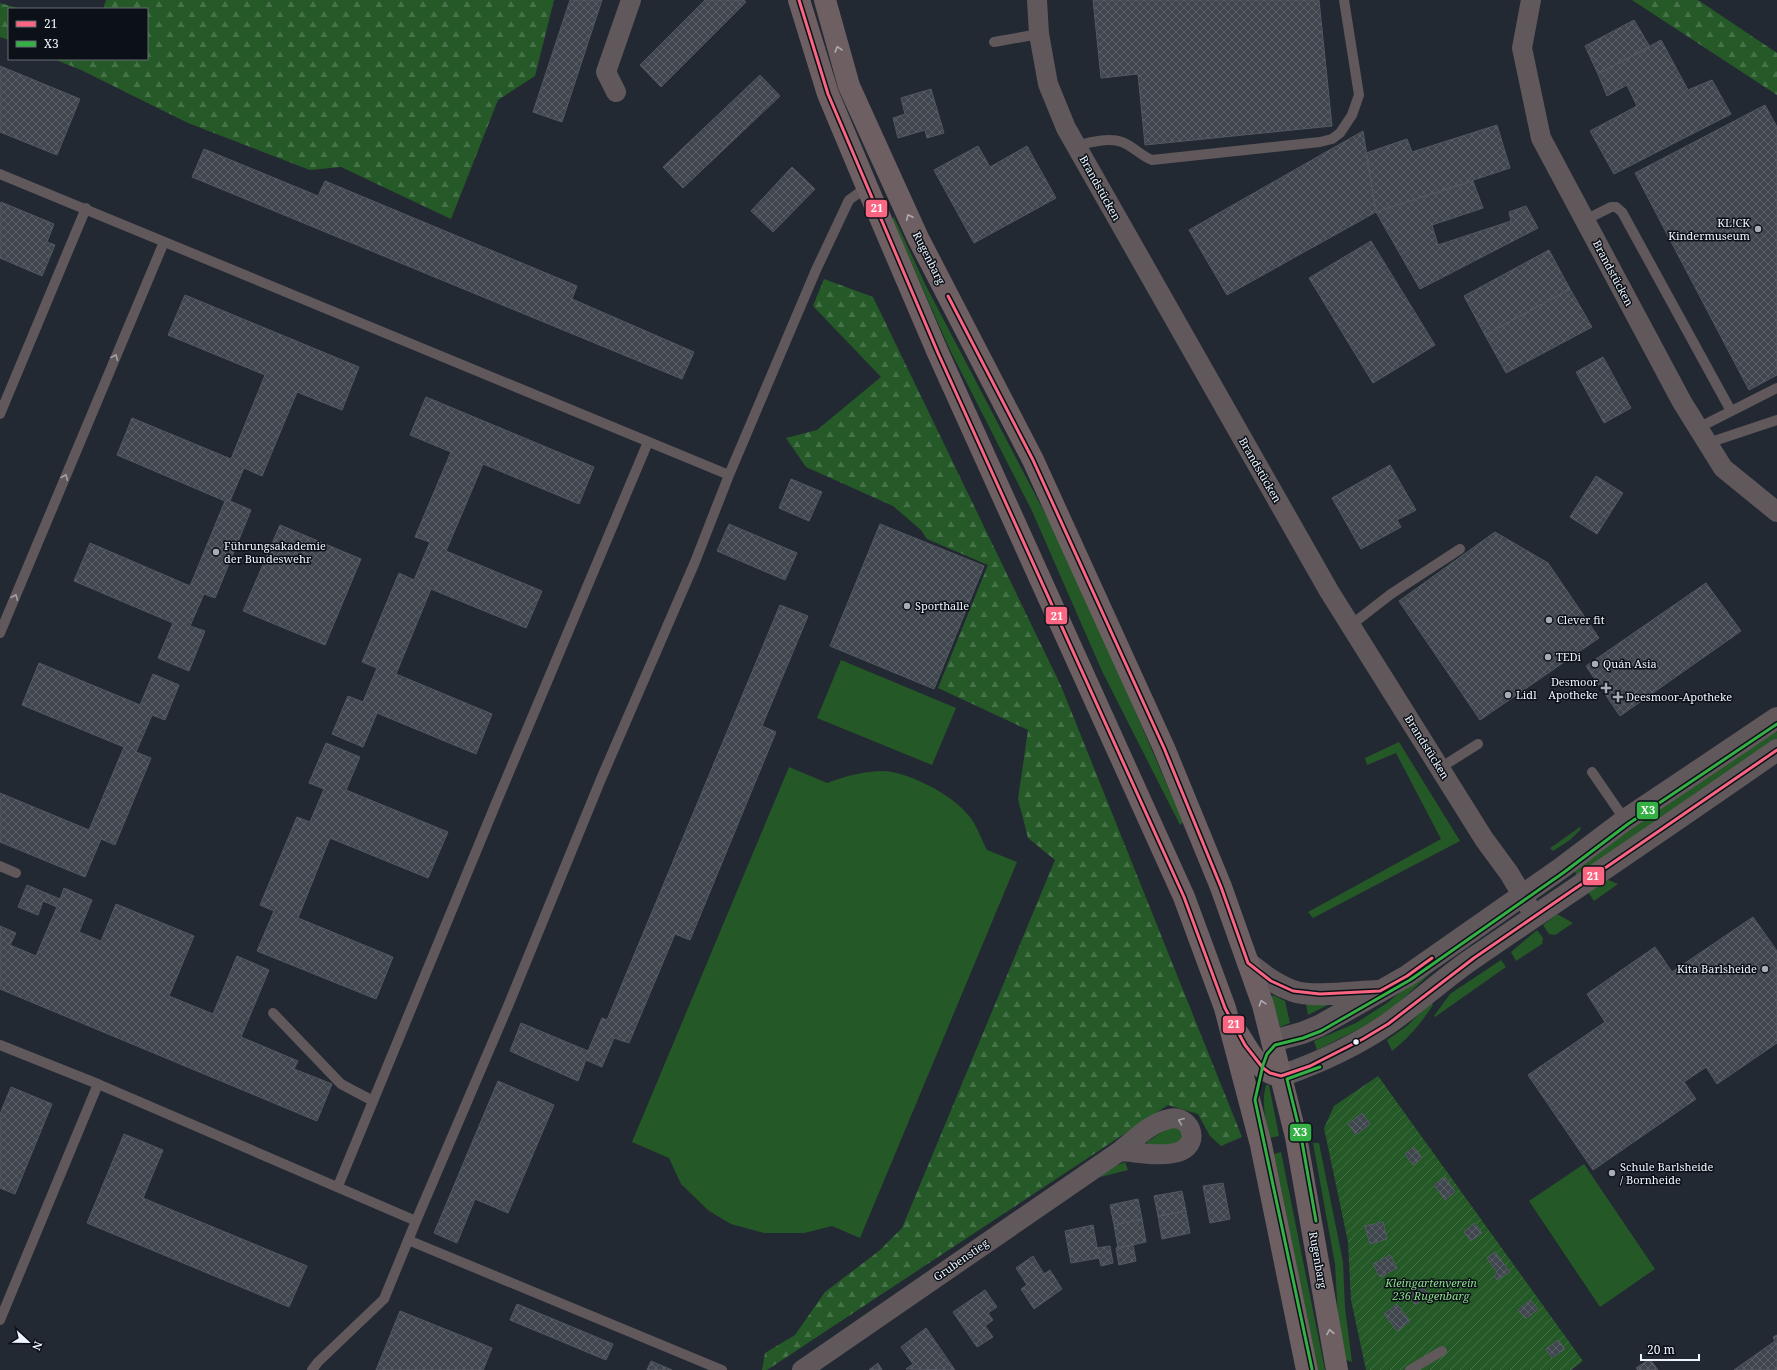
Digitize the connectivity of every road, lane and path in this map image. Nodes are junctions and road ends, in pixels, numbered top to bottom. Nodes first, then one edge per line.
1 (631, 0) edge
2 (799, 0) edge
3 (825, 0) edge
4 (1037, 0) edge
5 (1344, 0) edge
6 (1530, 0) edge
7 (1040, 34) junction
8 (994, 42) dead end
9 (616, 92) dead end
10 (1076, 145) junction
11 (0, 174) edge
12 (867, 187) junction
13 (86, 208) junction
14 (1585, 220) junction
15 (164, 242) junction
16 (1777, 388) edge
17 (1731, 411) junction
18 (0, 414) edge
19 (1777, 420) edge
20 (1703, 435) junction
21 (648, 442) junction
22 (729, 475) junction
23 (1777, 512) edge
24 (1460, 549) dead end
25 (1351, 625) junction
26 (0, 633) edge
27 (1777, 718) edge
28 (1478, 744) dead end
29 (1777, 750) edge
30 (1440, 768) junction
31 (1592, 772) dead end
32 (1625, 820) junction
33 (0, 866) edge
34 (16, 873) dead end
35 (1522, 895) junction
36 (1535, 917) junction
37 (1248, 963) junction
38 (1380, 991) junction
39 (1225, 1008) junction
40 (274, 1013) dead end
41 (1272, 1041) junction
42 (0, 1045) edge
43 (1258, 1063) junction
44 (1281, 1076) junction
45 (98, 1084) junction
46 (1250, 1100) junction
47 (373, 1101) junction
48 (1120, 1151) dead end
49 (338, 1186) junction
50 (416, 1221) junction
51 (408, 1240) junction
52 (0, 1320) edge
53 (1442, 1351) dead end
54 (312, 1370) edge
55 (722, 1370) edge
56 (802, 1370) edge
57 (1307, 1370) edge
58 (1337, 1370) edge
59 (1410, 1370) edge

1 - 9 street
2 - 12 main road
37 -> 3 main road, Rugenbarg
4 - 7 street, Brandstücken
5 - 10 lane
6 - 14 street, Brandstücken
7 - 8 lane
7 - 10 street, Brandstücken
10 - 25 street, Brandstücken
11 - 13 lane
12 - 22 lane
12 - 39 main road
13 - 15 lane
13 - 18 lane
14 - 17 lane
14 - 20 street, Brandstücken
15 - 21 lane
26 -> 15 lane
16 - 17 lane
17 - 20 lane
19 - 20 lane
20 - 23 street, Brandstücken
21 - 22 lane
21 - 47 lane
22 - 50 lane
24 - 25 lane
25 - 30 street, Brandstücken
27 - 32 street
28 - 30 lane
29 - 36 street
30 - 35 street, Brandstücken
31 - 32 lane
32 - 35 street
33 - 34 lane
35 - 36 street, Brandstücken
35 - 38 street
36 - 44 street
37 - 38 street
41 -> 37 main road, Rugenbarg
38 - 41 street
39 - 43 main road
39 - 46 main road
40 - 47 lane
41 - 43 main road
41 - 44 main road, Rugenbarg
42 - 45 lane
43 - 44 main road
43 - 46 main road
58 -> 44 main road, Rugenbarg
45 - 49 lane
45 - 52 lane
46 - 57 main road
47 - 49 lane
48 - 56 street, Grubenstieg
49 - 50 lane
50 - 51 lane
51 - 54 lane
51 - 55 lane
53 - 59 lane

